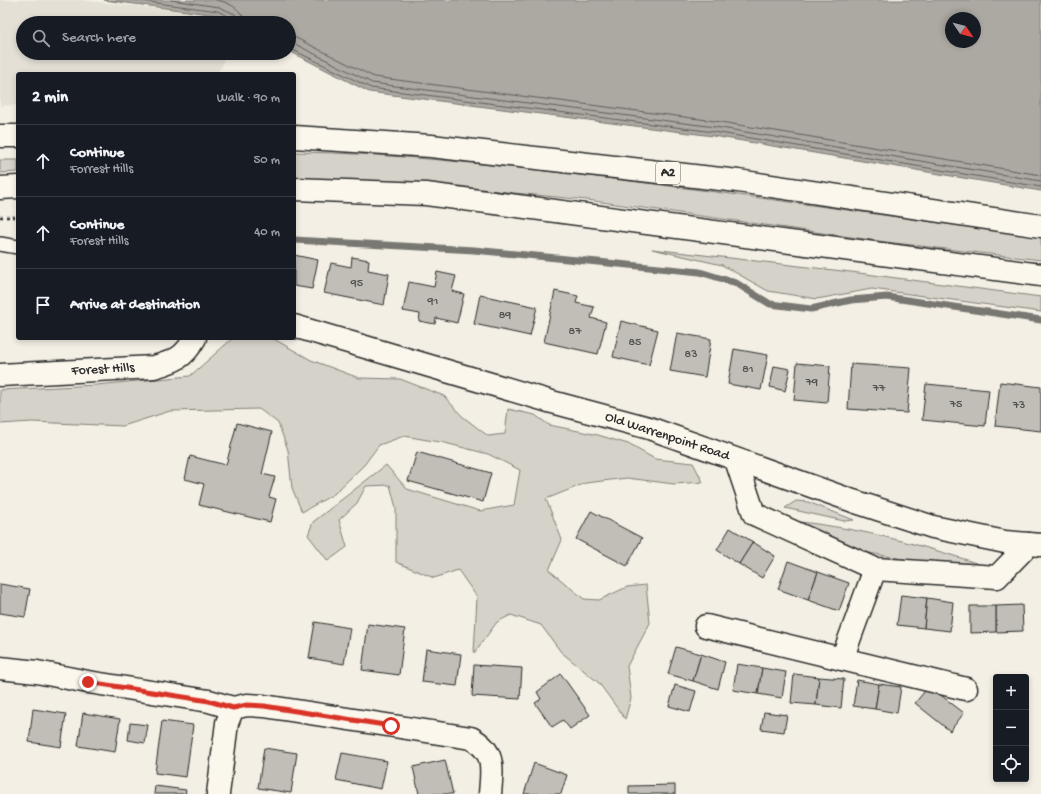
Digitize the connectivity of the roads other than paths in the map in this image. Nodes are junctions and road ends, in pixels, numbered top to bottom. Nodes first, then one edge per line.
1 (0, 136) edge
2 (16, 136) edge
3 (296, 137) edge
4 (16, 187) edge
5 (0, 188) edge
6 (296, 189) edge
7 (1041, 226) edge
8 (0, 244) edge
9 (16, 247) edge
10 (1041, 275) edge
11 (296, 327) edge
12 (194, 340) edge
13 (0, 375) edge
14 (736, 460) junction
15 (1035, 544) edge
16 (875, 569) junction
17 (706, 626) dead end
18 (842, 659) junction
19 (0, 668) edge
20 (966, 689) dead end
21 (233, 708) junction
22 (218, 794) edge
23 (490, 794) edge

1 - 2 main road
3 - 7 main road, A2
4 - 5 main road
6 - 10 main road
8 - 9 lane
11 - 14 main road, Old Warrenpoint Road
12 - 13 main road, Forest Hills
14 - 15 main road, Old Warrenpoint Road
14 - 16 main road
15 - 16 main road
16 - 18 main road
17 - 18 main road
18 - 20 main road
19 - 21 main road
21 - 22 main road
21 - 23 main road

